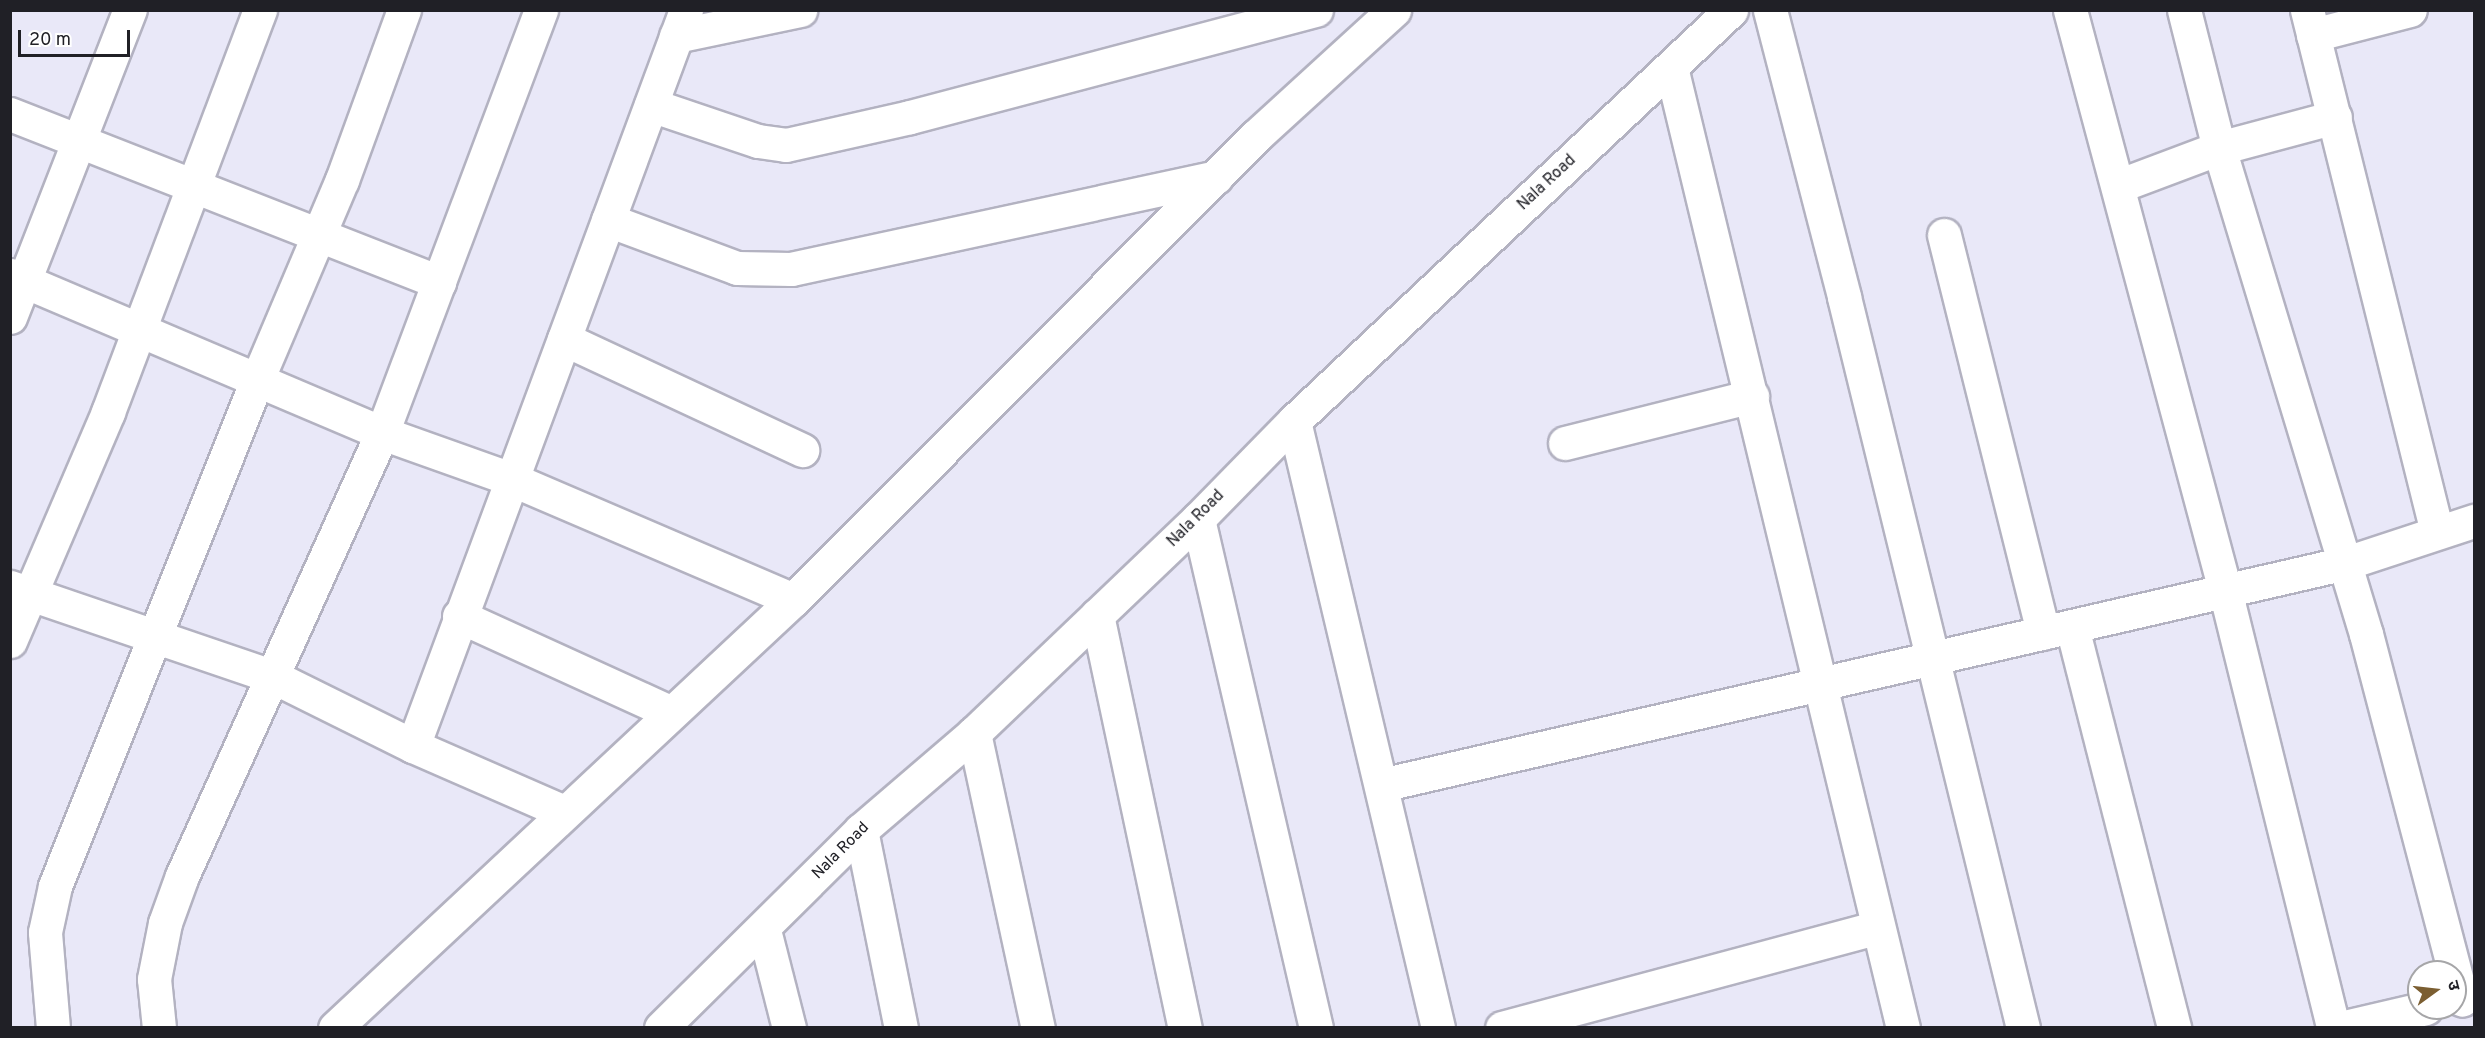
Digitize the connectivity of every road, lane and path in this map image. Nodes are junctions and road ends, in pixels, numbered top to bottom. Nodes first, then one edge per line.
1 (130, 10) edge
2 (260, 10) edge
3 (404, 10) edge
4 (541, 10) edge
5 (800, 10) edge
6 (1316, 10) edge
7 (1394, 10) edge
8 (1731, 10) edge
9 (1770, 10) edge
10 (2070, 10) edge
11 (2184, 10) edge
12 (2410, 10) edge
13 (681, 23) edge
14 (2310, 23) edge
15 (1671, 67) junction
16 (651, 105) junction
17 (10, 114) edge
18 (2335, 117) junction
19 (80, 142) junction
20 (2219, 148) junction
21 (1216, 177) junction
22 (195, 184) junction
23 (2118, 186) junction
24 (608, 220) junction
25 (318, 235) junction
26 (1944, 235) dead end
27 (18, 278) edge
28 (439, 282) junction
29 (10, 317) edge
30 (140, 330) junction
31 (564, 339) junction
32 (257, 380) junction
33 (1752, 396) junction
34 (1294, 421) junction
35 (382, 433) junction
36 (1565, 443) dead end
37 (802, 450) dead end
38 (511, 479) junction
39 (1198, 519) junction
40 (2472, 529) edge
41 (2437, 532) junction
42 (2346, 562) junction
43 (2225, 590) junction
44 (20, 591) edge
45 (793, 600) junction
46 (1097, 615) junction
47 (459, 616) junction
48 (2058, 630) junction
49 (155, 635) junction
50 (10, 641) edge
51 (1931, 656) junction
52 (272, 676) junction
53 (1822, 682) junction
54 (670, 712) junction
55 (974, 733) junction
56 (413, 746) junction
57 (1381, 785) junction
58 (564, 812) junction
59 (861, 830) junction
60 (1878, 927) junction
61 (764, 930) junction
62 (2453, 960) edge
63 (2407, 1012) edge
64 (53, 1028) edge
65 (159, 1028) edge
66 (335, 1028) edge
67 (661, 1028) edge
68 (789, 1028) edge
69 (901, 1028) edge
70 (1038, 1028) edge
71 (1185, 1028) edge
72 (1317, 1028) edge
73 (1438, 1028) edge
74 (1502, 1028) edge
75 (1903, 1028) edge
76 (2023, 1028) edge
77 (2174, 1028) edge
78 (2333, 1028) edge
79 (2340, 1028) edge

1 - 19 street
2 - 22 street
3 - 25 street
4 - 28 street
5 - 13 street
6 - 16 street
7 - 21 street
8 - 15 street, Nala Road
9 - 51 street
10 - 23 street
11 - 20 street
12 - 14 street
13 - 16 street
14 - 18 street
15 - 33 street
15 - 34 street, Nala Road
16 - 24 street
17 - 19 street
18 - 20 street
18 - 41 street
19 - 22 street
19 - 27 street
20 - 23 street
20 - 42 street
21 - 24 street
21 - 45 street
22 - 25 street
22 - 30 street
23 - 43 street
24 - 31 street
25 - 28 street
25 - 32 street
26 - 48 street
27 - 29 street
27 - 30 street
28 - 35 street
30 - 32 street
30 - 44 street
31 - 37 street
31 - 38 street
32 - 35 street
32 - 49 street
33 - 36 street
33 - 53 street
34 - 39 street, Nala Road
34 - 57 street
35 - 38 street
35 - 52 street
38 - 45 street
38 - 47 street
39 - 46 street, Nala Road
39 - 72 street
40 - 41 street
41 - 42 street
42 - 43 street
42 - 62 street
43 - 48 street
43 - 78 street
44 - 49 street
44 - 50 street
45 - 54 street
46 - 55 street, Nala Road
46 - 71 street
47 - 54 street
47 - 56 street
48 - 51 street
48 - 77 street
49 - 52 street
49 - 64 street
51 - 53 street
51 - 76 street
52 - 56 street
52 - 65 street
53 - 57 street
53 - 60 street
54 - 58 street
55 - 59 street, Nala Road
55 - 70 street
56 - 58 street
57 - 73 street
58 - 66 street
59 - 61 street, Nala Road
59 - 69 street
60 - 74 street
60 - 75 street
61 - 67 street, Nala Road
61 - 68 street
63 - 79 street

